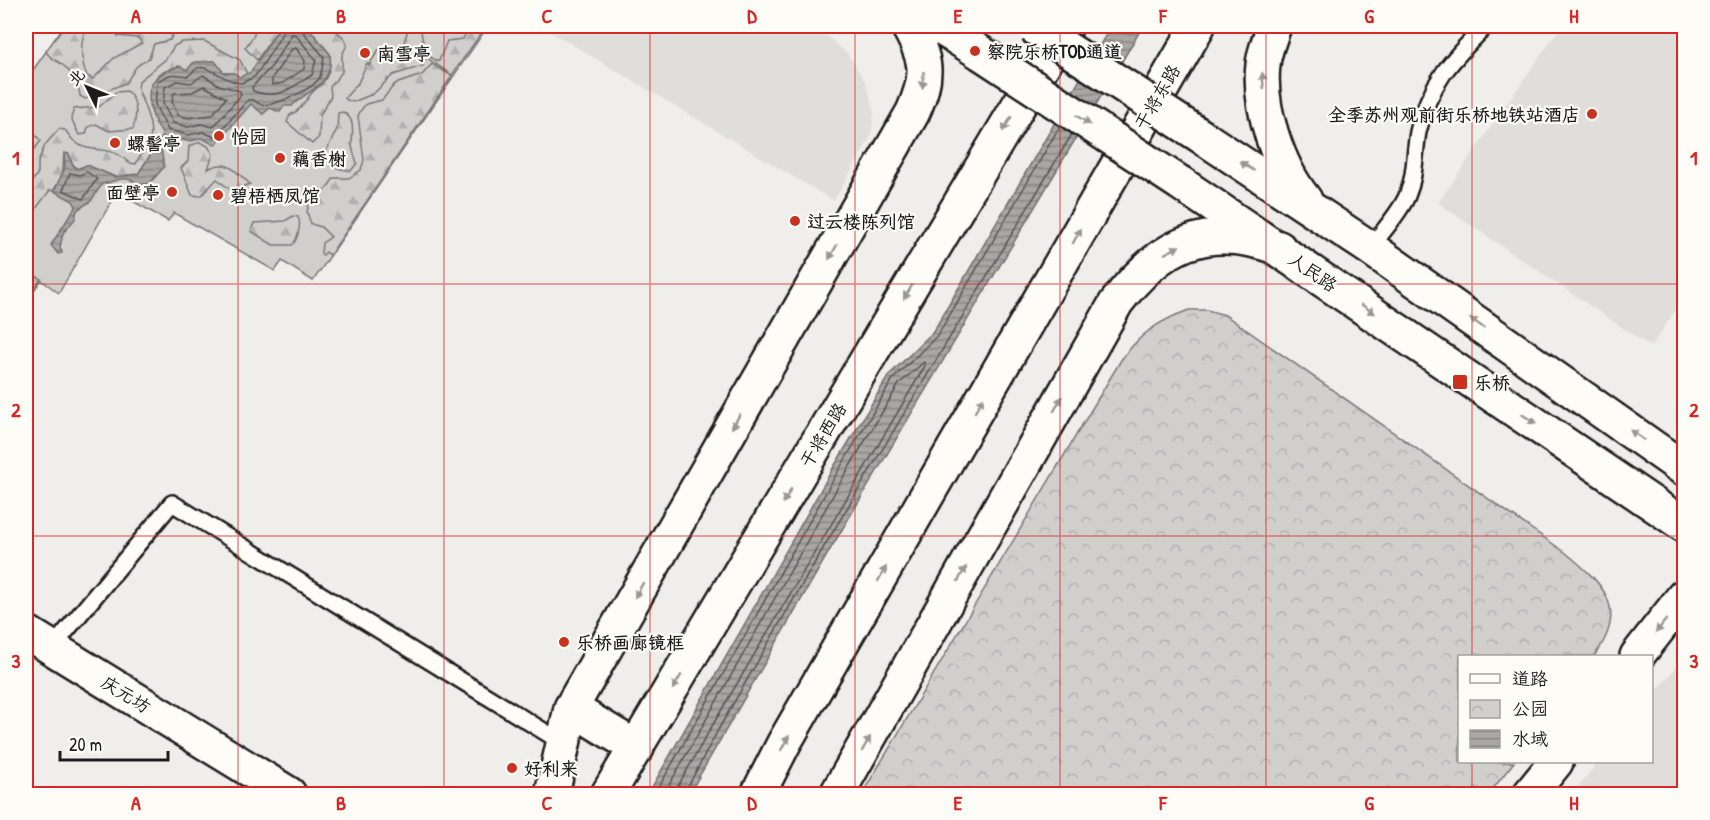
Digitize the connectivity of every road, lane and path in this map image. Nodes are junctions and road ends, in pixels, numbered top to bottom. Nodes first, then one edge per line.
1 (908, 26) edge
2 (938, 26) edge
3 (1032, 26) edge
4 (1066, 26) edge
5 (1198, 26) edge
6 (1275, 26) edge
7 (1486, 26) edge
8 (1314, 211) junction
9 (1279, 248) junction
10 (1370, 248) junction
11 (1684, 469) edge
12 (1684, 525) edge
13 (1684, 596) edge
14 (39, 640) edge
15 (1639, 655) edge
16 (571, 708) junction
17 (563, 743) junction
18 (637, 748) junction
19 (1555, 763) edge
20 (289, 795) edge
21 (552, 795) edge
22 (608, 795) edge
23 (758, 795) edge
24 (837, 795) edge
25 (1530, 795) edge

1 -> 16 main road
2 -> 9 main road, 人民路, bridge
8 -> 3 main road, bridge
4 -> 18 main road, 干将西路
23 -> 5 main road, 干将东路
8 -> 6 main road
7 - 10 lane
8 - 10 main road
9 -> 12 main road, 人民路
24 -> 9 main road
11 -> 10 main road
13 -> 15 main road
14 - 17 lane
14 - 20 main road, 庆元坊
16 - 17 main road
16 - 18 main road
17 - 21 main road
18 - 22 main road, 干将西路
19 - 25 main road

